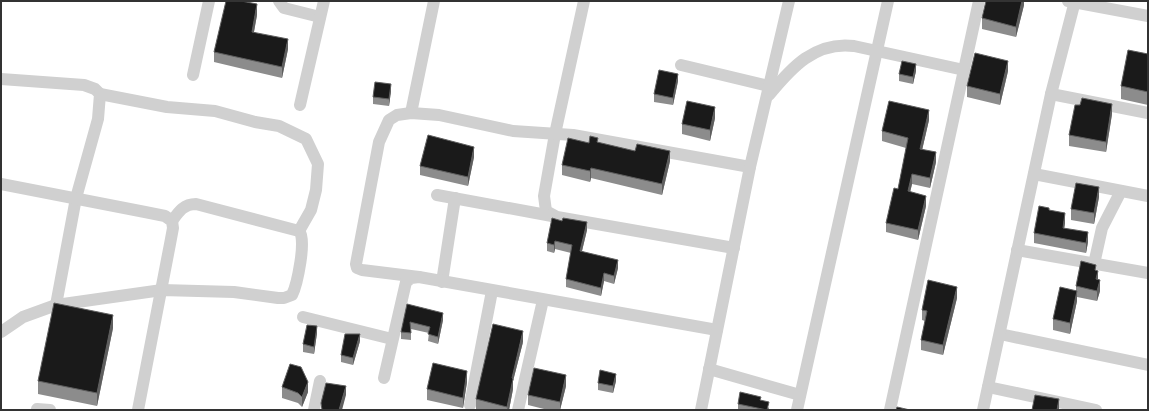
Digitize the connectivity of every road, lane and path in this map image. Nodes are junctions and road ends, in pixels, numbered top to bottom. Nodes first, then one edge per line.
1 (209, 1) edge
2 (279, 1) edge
3 (324, 1) edge
4 (434, 1) edge
5 (584, 1) edge
6 (789, 1) edge
7 (888, 1) edge
8 (979, 1) edge
9 (1072, 2) edge
10 (1148, 16) edge
11 (320, 17) junction
12 (876, 51) junction
13 (681, 65) dead end
14 (964, 70) junction
15 (192, 75) dead end
16 (1, 79) edge
17 (768, 92) junction
18 (100, 94) junction
19 (1051, 94) junction
20 (300, 105) dead end
21 (411, 113) junction
22 (1148, 113) edge
23 (555, 134) junction
24 (750, 168) junction
25 (1034, 174) junction
26 (1, 184) edge
27 (1121, 191) junction
28 (437, 195) dead end
29 (1148, 196) edge
30 (76, 198) junction
31 (456, 198) junction
32 (552, 216) junction
33 (172, 221) junction
34 (300, 231) junction
35 (734, 248) junction
36 (1018, 250) junction
37 (1094, 264) junction
38 (1148, 273) edge
39 (418, 277) junction
40 (442, 282) junction
41 (162, 290) junction
42 (492, 291) junction
43 (543, 300) junction
44 (56, 305) junction
45 (304, 317) dead end
46 (717, 330) junction
47 (1, 332) edge
48 (1000, 334) junction
49 (392, 339) junction
50 (1148, 365) edge
51 (709, 369) junction
52 (384, 378) dead end
53 (320, 381) dead end
54 (988, 387) junction
55 (800, 395) junction
56 (470, 405) dead end
57 (38, 407) edge
58 (50, 410) edge
59 (138, 410) edge
60 (314, 410) edge
61 (518, 410) edge
62 (701, 410) edge
63 (797, 410) edge
64 (890, 410) edge
65 (984, 410) edge
66 (1096, 410) edge

1 - 15 street
2 - 11 street
3 - 11 street
4 - 21 street
5 - 23 street
6 - 17 street
7 - 12 street
8 - 14 street
9 - 10 street
9 - 19 street
11 - 20 street
12 - 14 street
12 - 17 street
12 - 55 street
13 - 17 street
14 - 64 street
16 - 18 street
17 - 24 street
18 - 30 street
18 - 34 street
19 - 22 street
19 - 25 street
21 - 23 street
21 - 39 street
23 - 24 street
23 - 32 street
24 - 35 street
25 - 27 street
25 - 36 street
26 - 30 street
27 - 29 street
27 - 37 street
28 - 31 street
30 - 33 street
30 - 44 street
31 - 32 street
31 - 40 street
32 - 35 street
33 - 34 street
33 - 41 street
34 - 41 street
35 - 46 street
36 - 37 street
36 - 48 street
37 - 38 street
39 - 40 street
39 - 49 street
40 - 42 street
41 - 44 street
41 - 59 street
42 - 43 street
42 - 56 street
43 - 46 street
43 - 61 street
44 - 47 street
45 - 49 street
46 - 51 street
48 - 50 street
48 - 54 street
49 - 52 street
51 - 55 street
51 - 62 street
53 - 60 street
54 - 65 street
54 - 66 street
55 - 63 street
57 - 58 street

